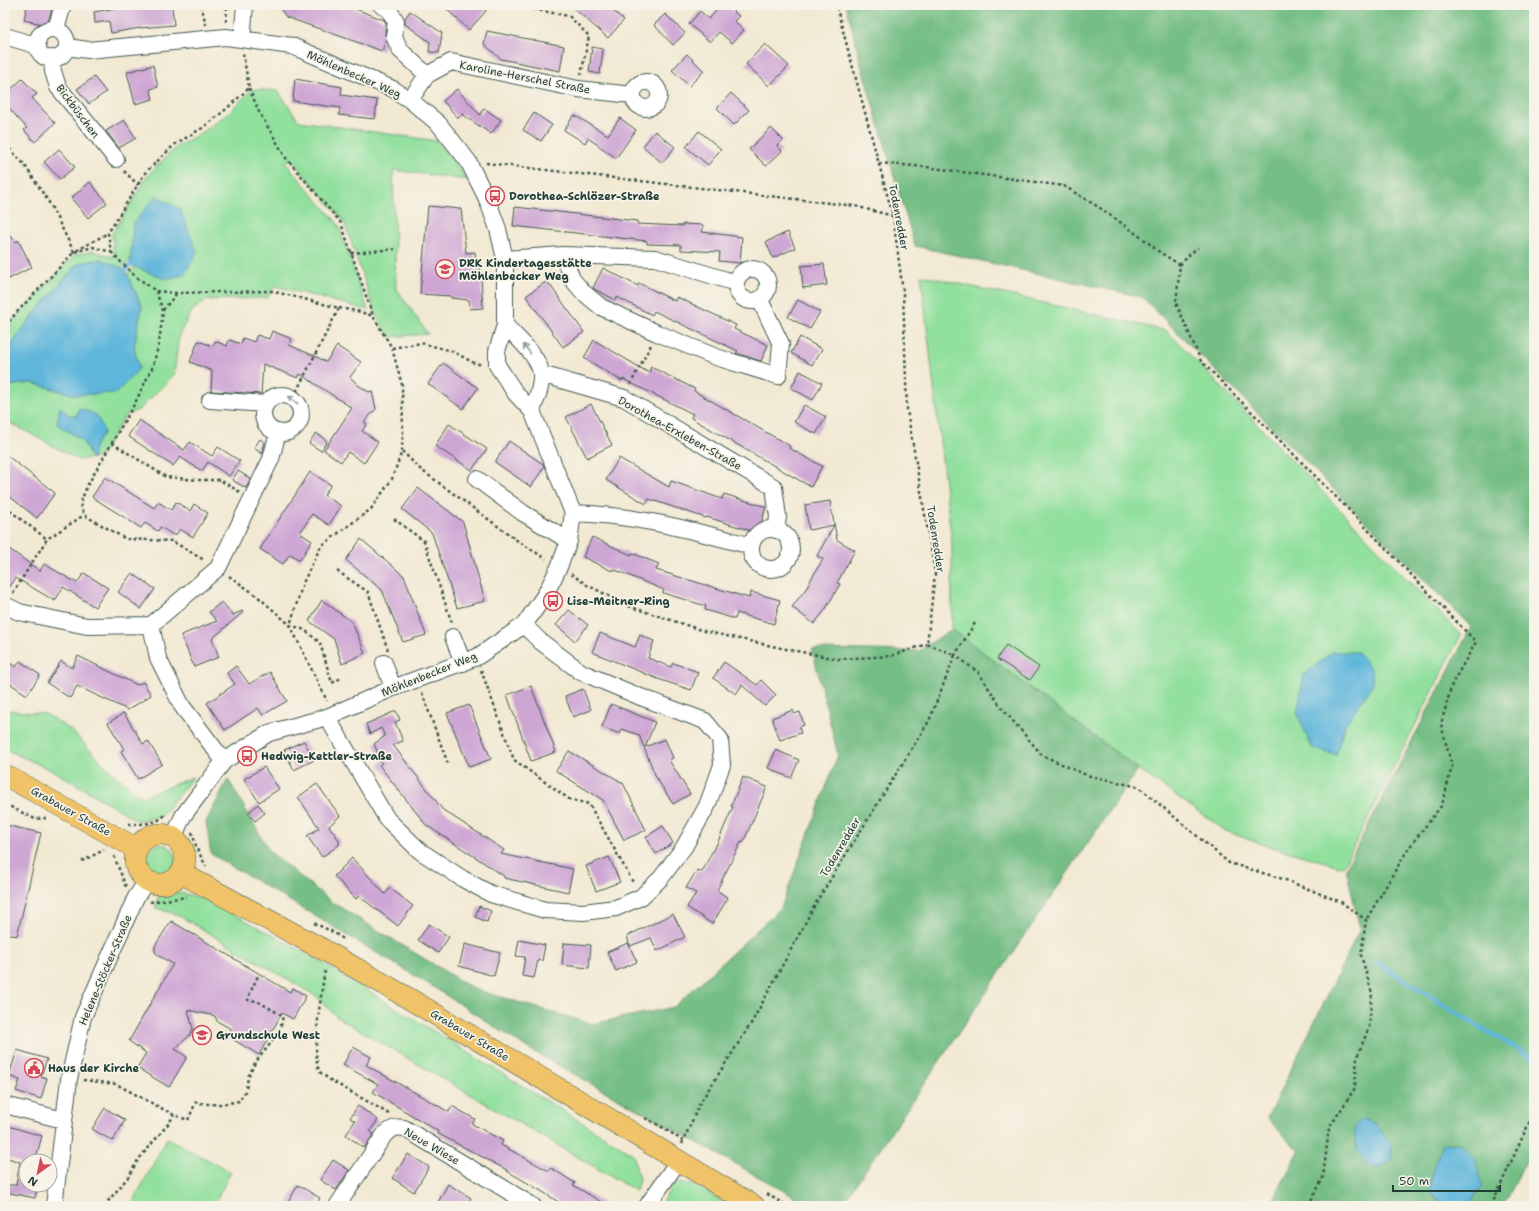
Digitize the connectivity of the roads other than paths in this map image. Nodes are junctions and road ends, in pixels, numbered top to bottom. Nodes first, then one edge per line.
1 (63, 5) edge
2 (245, 5) edge
3 (381, 5) edge
4 (56, 29) junction
5 (5, 36) edge
6 (242, 39) junction
7 (38, 46) junction
8 (67, 47) junction
9 (52, 58) junction
10 (427, 75) junction
11 (632, 95) dead end
12 (410, 100) junction
13 (116, 159) dead end
14 (563, 255) junction
15 (505, 259) junction
16 (736, 283) junction
17 (760, 300) junction
18 (505, 325) junction
19 (542, 374) junction
20 (210, 400) dead end
21 (266, 404) junction
22 (532, 411) junction
23 (278, 432) junction
24 (477, 479) dead end
25 (573, 513) junction
26 (776, 530) junction
27 (569, 541) junction
28 (751, 546) junction
29 (5, 606) edge
30 (151, 625) junction
31 (524, 625) junction
32 (453, 632) road end
33 (386, 658) road end
34 (470, 660) junction
35 (393, 688) junction
36 (331, 715) junction
37 (224, 762) junction
38 (5, 775) edge
39 (173, 838) junction
40 (137, 849) junction
41 (190, 877) junction
42 (142, 889) junction
43 (5, 1105) edge
44 (63, 1120) junction
45 (679, 1160) junction
46 (54, 1206) edge
47 (337, 1206) edge
48 (533, 1206) edge
49 (646, 1206) edge
50 (754, 1206) edge

1 - 4 street
2 - 6 street
3 - 10 street
4 - 7 street
4 - 8 street
5 - 7 street
6 - 8 street, Möhlenbecker Weg
6 - 12 street, Möhlenbecker Weg
7 - 9 street
8 - 9 street
9 - 13 street, Bickbüschen
10 - 11 street, Karoline-Herschel Straße
10 - 12 street, Karoline-Herschel Straße
12 - 15 street, Möhlenbecker Weg
14 - 15 street
14 - 16 street
14 - 17 street
15 - 18 street, Möhlenbecker Weg
16 - 17 street
16 - 17 street
19 -> 18 street
18 - 22 street, Möhlenbecker Weg
19 - 22 street
19 - 26 street, Dorothea-Erxleben-Straße
20 - 21 street
21 - 23 street
23 -> 21 street
22 - 25 street
23 - 30 street
24 - 27 street
25 - 27 street, Möhlenbecker Weg
25 - 28 street
26 - 28 street
26 - 28 street
27 - 31 street, Möhlenbecker Weg
29 - 30 street
30 - 37 street
31 - 34 street, Möhlenbecker Weg
31 - 36 street
32 - 34 street
33 - 35 street
34 - 35 street, Möhlenbecker Weg
35 - 36 street, Möhlenbecker Weg
36 - 37 street, Möhlenbecker Weg
37 - 39 street, Möhlenbecker Weg
38 - 40 main road, Grabauer Straße
39 - 40 main road
39 - 41 main road
40 - 42 main road
41 - 42 main road
41 - 45 main road, Grabauer Straße
42 - 44 street, Helene-Stöcker-Straße
43 - 44 street
44 - 46 street, Helene-Stöcker-Straße
45 - 49 street
45 - 50 main road, Grabauer Straße
47 - 48 street, Neue Wiese

